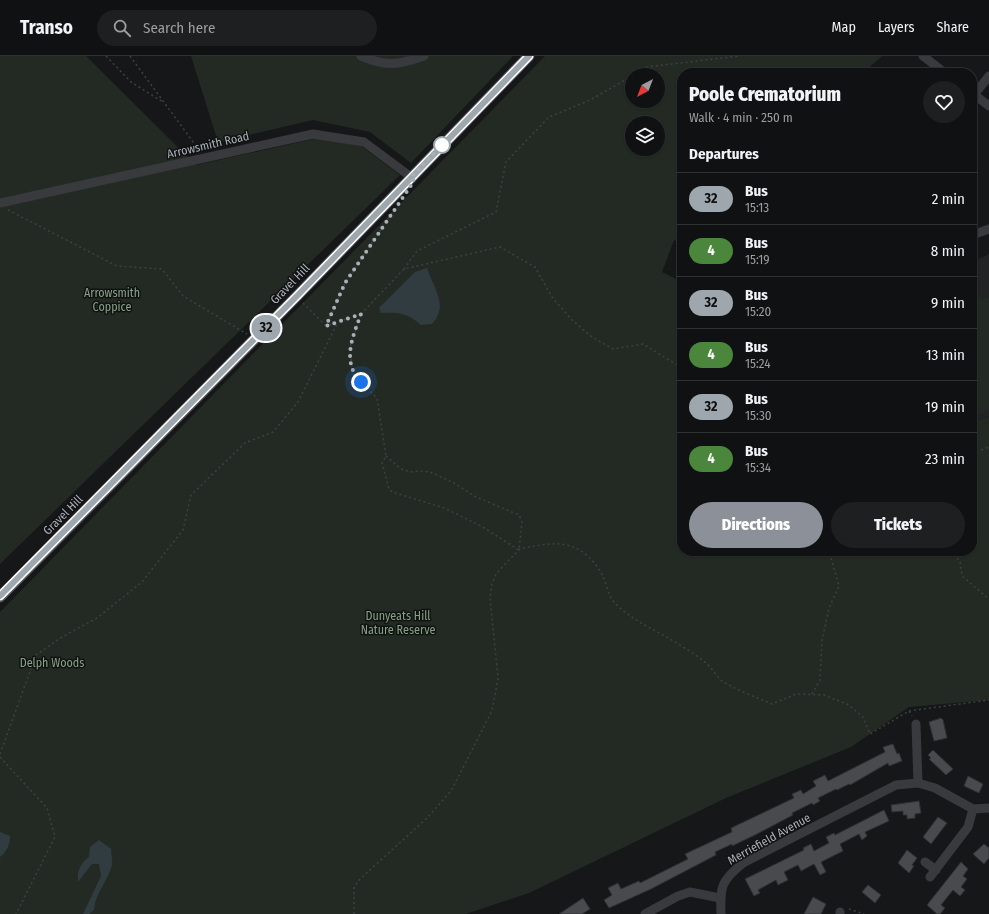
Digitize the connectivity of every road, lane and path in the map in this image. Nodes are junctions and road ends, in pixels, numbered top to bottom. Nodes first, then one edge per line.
1 (106, 56) edge
2 (130, 56) edge
3 (361, 56) edge
4 (424, 56) edge
5 (529, 56) edge
6 (739, 56) edge
7 (923, 56) edge
8 (387, 60) edge
9 (645, 68) edge
10 (939, 68) edge
11 (989, 76) edge
12 (625, 80) edge
13 (977, 90) edge
14 (977, 97) edge
15 (165, 103) junction
16 (989, 106) edge
17 (205, 158) junction
18 (411, 177) junction
19 (3, 206) edge
20 (394, 210) dead end
21 (989, 229) edge
22 (977, 233) edge
23 (404, 269) junction
24 (297, 296) junction
25 (361, 314) junction
26 (338, 322) junction
27 (326, 326) junction
28 (255, 339) junction
29 (677, 365) edge
30 (989, 447) edge
31 (977, 452) edge
32 (386, 456) junction
33 (519, 550) junction
34 (830, 556) edge
35 (955, 556) edge
36 (0, 596) edge
37 (989, 599) edge
38 (812, 694) junction
39 (989, 700) edge
40 (908, 711) junction
41 (916, 724) joint
42 (0, 756) edge
43 (918, 783) junction
44 (989, 808) edge
45 (973, 809) junction
46 (925, 862) dead end
47 (936, 870) junction
48 (930, 877) dead end
49 (720, 898) junction
50 (840, 913) edge
51 (16, 914) edge
52 (354, 914) edge
53 (644, 914) edge
54 (721, 914) edge
55 (864, 914) edge

1 - 15 path
2 - 15 path
3 - 8 street
4 - 8 street
5 - 18 main road, Gravel Hill
6 - 9 path
7 - 10 street
11 - 13 street
12 - 23 path
14 - 16 street
15 - 17 path
17 - 18 street, Arrowsmith Road
17 - 19 street, Arrowsmith Road
18 - 24 main road, Gravel Hill
19 - 28 path
20 - 27 path
21 - 22 street
23 - 25 path
23 - 29 path
24 - 27 path
24 - 28 main road, Gravel Hill
25 - 26 path
25 - 32 path
26 - 27 path
26 - 42 path
28 - 36 main road, Gravel Hill
30 - 31 path
32 - 33 path
32 - 33 path
33 - 38 path
33 - 52 path
34 - 38 path
35 - 37 path
38 - 40 path
39 - 40 path
40 - 41 path
41 - 43 street
42 - 51 path
43 - 45 street, Merriefield Avenue
43 - 49 street, Merriefield Avenue
44 - 45 street
45 - 47 street
46 - 47 street
47 - 48 street
49 - 53 street
49 - 54 street, Merriefield Avenue
50 - 55 path

